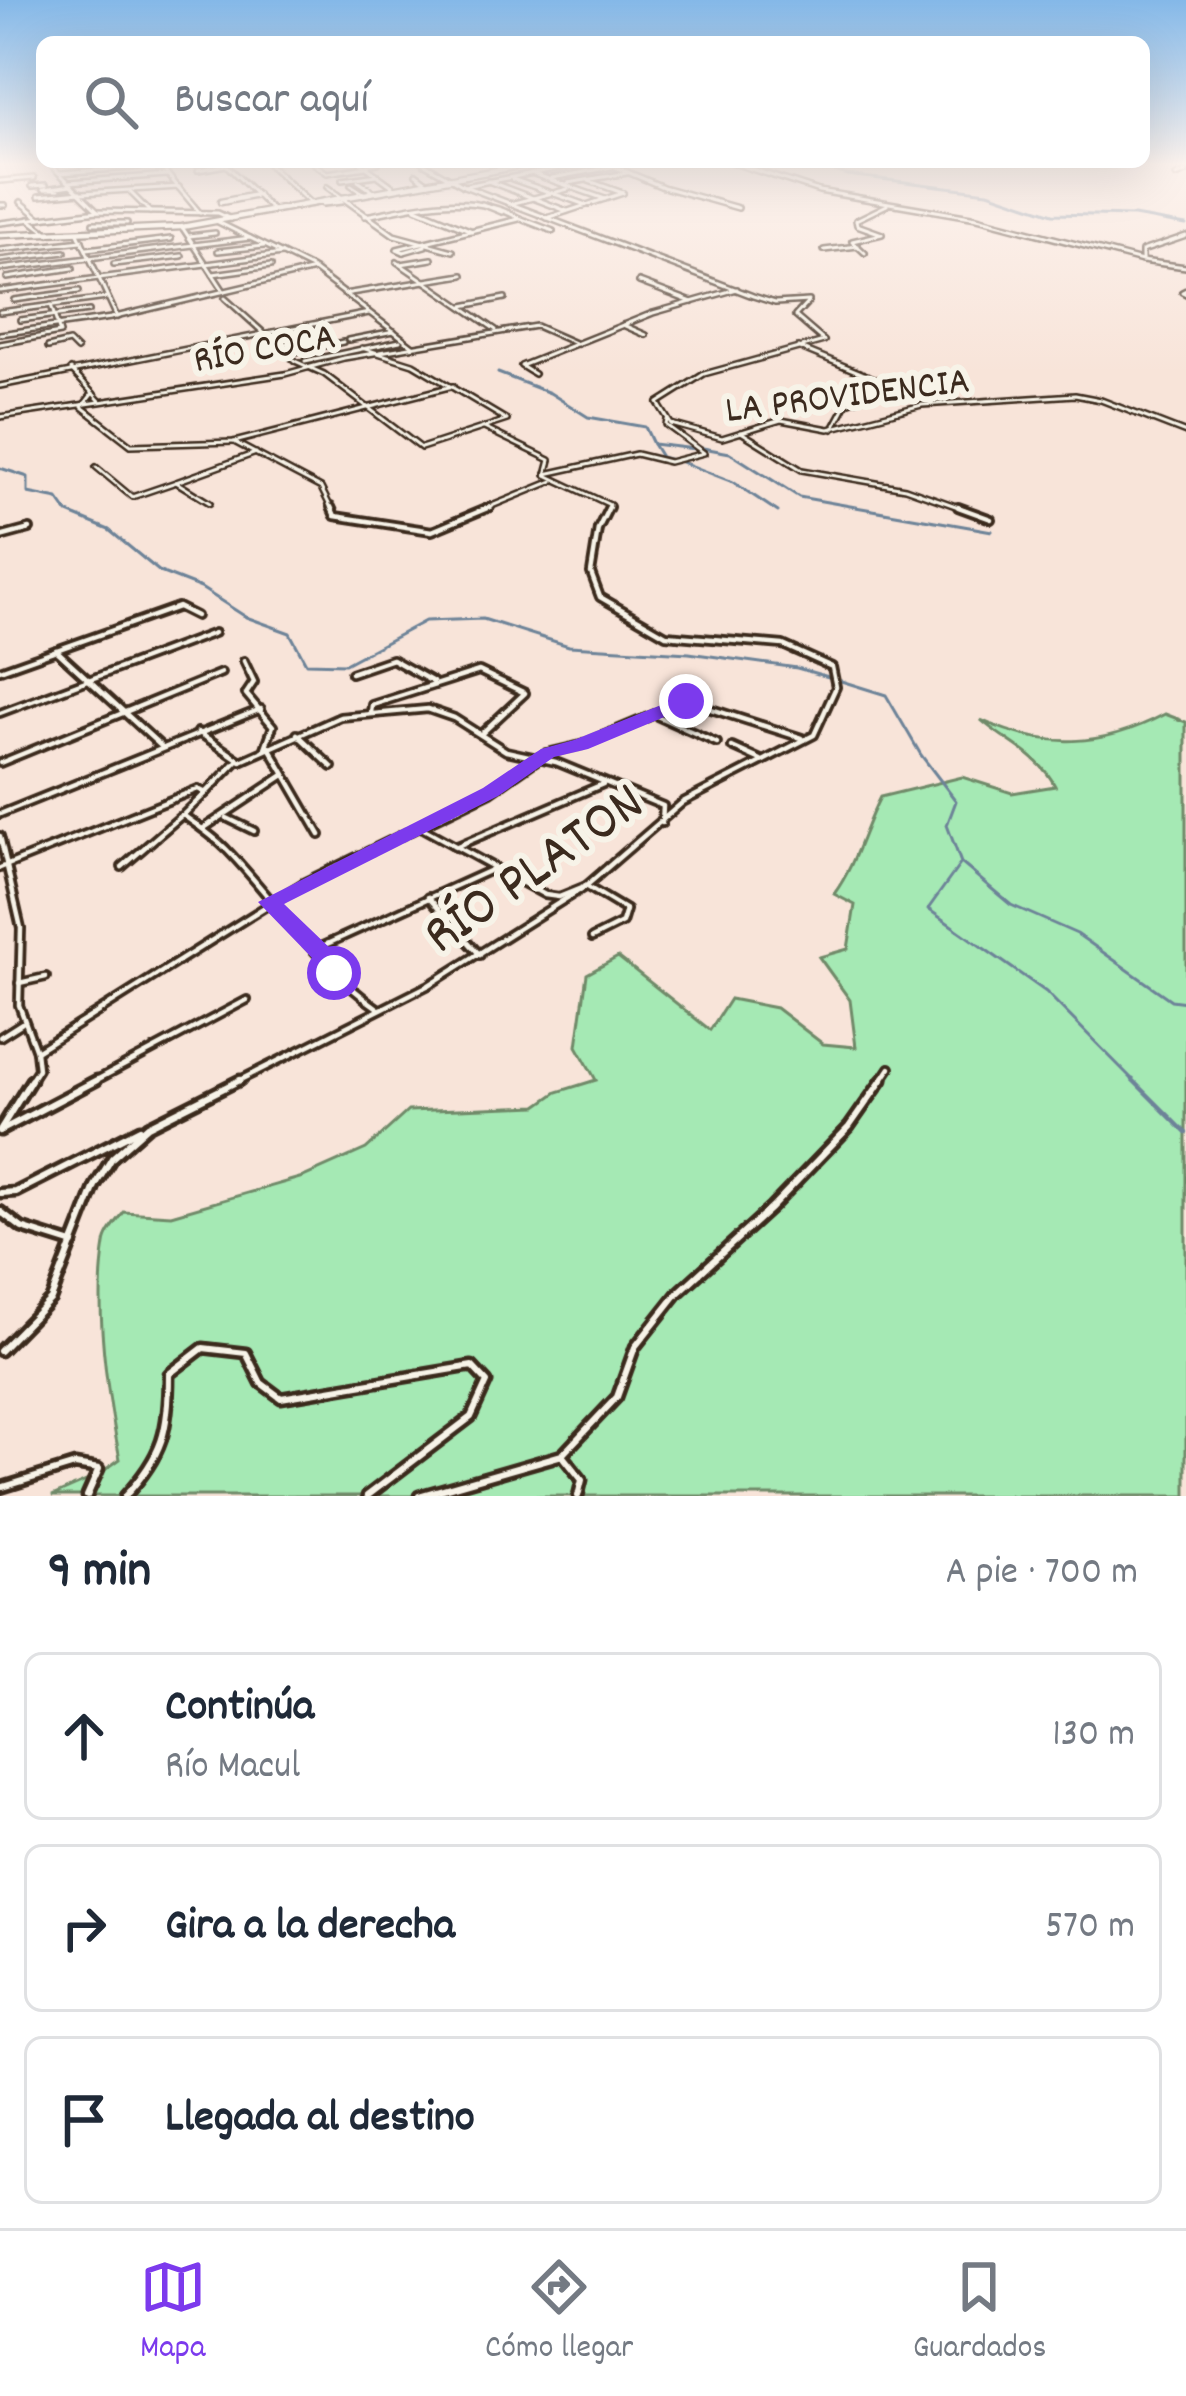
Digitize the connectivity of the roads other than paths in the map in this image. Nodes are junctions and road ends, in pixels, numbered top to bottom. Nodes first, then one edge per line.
1 (131, 232) edge
2 (78, 233) joint
3 (187, 233) edge
4 (215, 233) dead end
5 (240, 233) edge
6 (390, 233) edge
7 (464, 233) edge
8 (586, 233) edge
9 (877, 233) edge
10 (1034, 233) edge
11 (24, 234) junction
12 (49, 234) joint
13 (189, 236) junction
14 (1186, 236) edge
15 (108, 238) dead end
16 (250, 238) junction
17 (171, 239) dead end
18 (0, 240) edge
19 (82, 241) junction
20 (137, 243) junction
21 (421, 243) junction
22 (195, 245) junction
23 (264, 245) junction
24 (112, 246) junction
25 (857, 246) junction
26 (29, 247) junction
27 (86, 249) junction
28 (0, 250) edge
29 (824, 250) dead end
30 (218, 251) dead end
31 (453, 251) dead end
32 (65, 252) dead end
33 (143, 252) junction
34 (865, 253) dead end
35 (281, 254) junction
36 (32, 256) junction
37 (182, 256) dead end
38 (265, 257) junction
39 (90, 258) junction
40 (432, 259) dead end
41 (0, 260) edge
42 (148, 260) junction
43 (1142, 261) junction
44 (206, 263) junction
45 (113, 264) dead end
46 (33, 265) junction
47 (271, 266) junction
48 (1186, 267) edge
49 (73, 268) dead end
50 (154, 268) junction
51 (0, 269) edge
52 (242, 270) junction
53 (314, 270) junction
54 (38, 274) junction
55 (212, 274) junction
56 (463, 275) dead end
57 (99, 277) junction
58 (7, 278) dead end
59 (248, 278) dead end
60 (281, 278) junction
61 (426, 281) junction
62 (639, 282) dead end
63 (42, 284) junction
64 (736, 289) junction
65 (0, 290) edge
66 (79, 291) dead end
67 (224, 291) junction
68 (344, 294) junction
69 (45, 295) junction
70 (107, 298) junction
71 (225, 298) dead end
72 (505, 298) dead end
73 (14, 299) dead end
74 (692, 302) junction
75 (51, 305) junction
76 (461, 306) junction
77 (89, 311) dead end
78 (0, 312) edge
79 (368, 312) junction
80 (54, 316) junction
81 (117, 317) junction
82 (20, 320) dead end
83 (623, 325) junction
84 (58, 326) junction
85 (394, 331) junction
86 (498, 332) junction
87 (264, 333) junction
88 (0, 334) edge
89 (646, 335) dead end
90 (312, 336) dead end
91 (302, 340) junction
92 (273, 341) junction
93 (400, 341) dead end
94 (0, 344) edge
95 (284, 344) dead end
96 (577, 344) junction
97 (48, 346) dead end
98 (413, 346) junction
99 (796, 346) junction
100 (362, 349) junction
101 (77, 350) dead end
102 (287, 354) junction
103 (368, 354) junction
104 (305, 361) dead end
105 (310, 367) junction
106 (72, 371) junction
107 (534, 374) dead end
108 (0, 385) edge
109 (453, 386) junction
110 (896, 386) junction
111 (93, 393) junction
112 (928, 400) junction
113 (103, 403) junction
114 (938, 404) junction
115 (922, 405) junction
116 (82, 406) junction
117 (365, 409) junction
118 (0, 417) edge
119 (667, 420) junction
120 (484, 428) junction
121 (832, 429) junction
122 (741, 432) junction
123 (1186, 433) edge
124 (234, 442) junction
125 (256, 453) junction
126 (96, 466) dead end
127 (545, 474) junction
128 (555, 479) junction
129 (176, 482) junction
130 (210, 503) dead end
131 (992, 518) dead end
132 (30, 529) dead end
133 (0, 537) edge
134 (196, 616) dead end
135 (214, 633) dead end
136 (56, 650) junction
137 (244, 662) dead end
138 (0, 670) edge
139 (221, 673) dead end
140 (351, 674) dead end
141 (88, 681) junction
142 (436, 683) junction
143 (254, 702) junction
144 (261, 709) junction
145 (125, 712) junction
146 (0, 713) edge
147 (242, 713) junction
148 (371, 713) junction
149 (654, 715) junction
150 (198, 732) junction
151 (296, 734) junction
152 (481, 734) junction
153 (805, 739) junction
154 (717, 743) dead end
155 (162, 747) junction
156 (732, 747) dead end
157 (267, 748) junction
158 (543, 759) junction
159 (761, 760) junction
160 (237, 761) junction
161 (0, 763) edge
162 (332, 767) dead end
163 (286, 774) junction
164 (603, 784) junction
165 (206, 793) junction
166 (683, 802) junction
167 (663, 806) junction
168 (0, 814) edge
169 (183, 815) junction
170 (224, 817) junction
171 (662, 823) junction
172 (204, 828) junction
173 (421, 828) junction
174 (254, 831) dead end
175 (320, 835) dead end
176 (0, 836) edge
177 (455, 847) junction
178 (4, 867) edge
179 (122, 867) dead end
180 (493, 869) junction
181 (586, 886) junction
182 (428, 897) junction
183 (269, 902) junction
184 (592, 938) dead end
185 (316, 949) junction
186 (480, 955) junction
187 (46, 977) dead end
188 (19, 983) junction
189 (247, 1000) dead end
190 (380, 1010) junction
191 (22, 1023) junction
192 (0, 1037) edge
193 (36, 1051) junction
194 (890, 1068) dead end
195 (148, 1126) junction
196 (0, 1130) edge
197 (0, 1193) edge
198 (0, 1211) edge
199 (73, 1244) junction
200 (0, 1351) edge
201 (562, 1455) junction
202 (0, 1488) edge
203 (87, 1496) edge
204 (125, 1496) edge
205 (368, 1496) edge
206 (419, 1496) edge
207 (578, 1496) edge

1 - 20 street
2 - 12 street
2 - 19 street
3 - 13 street
4 - 13 street
5 - 16 street
6 - 21 street
7 - 21 street
8 - 64 street, LA PROVIDENCIA
9 - 25 street
10 - 43 street
11 - 12 street
11 - 18 street
11 - 26 street
13 - 22 street
14 - 43 street
15 - 24 street
16 - 22 street
16 - 23 street
17 - 20 street
19 - 26 street
19 - 27 street
20 - 24 street
21 - 31 street
22 - 33 street
22 - 44 street
23 - 30 street
23 - 35 street
24 - 27 street
25 - 29 street
25 - 34 street
26 - 28 street
26 - 36 street
27 - 39 street
32 - 36 street
33 - 39 street
33 - 42 street
35 - 38 street
35 - 44 street
35 - 53 street
36 - 41 street
37 - 42 street
38 - 44 street
38 - 47 street
39 - 46 street
39 - 57 street
40 - 61 street
42 - 45 street
42 - 50 street
43 - 48 street
44 - 50 street
44 - 55 street
44 - 57 street
46 - 51 street
46 - 54 street
47 - 52 street
47 - 60 street
49 - 54 street
50 - 57 street
52 - 55 street
52 - 59 street
53 - 60 street
53 - 68 street
54 - 58 street
54 - 63 street
55 - 67 street
56 - 61 street
57 - 63 street
57 - 70 street
60 - 67 street
61 - 68 street
61 - 76 street
62 - 74 street
63 - 65 street
63 - 69 street
64 - 74 street
64 - 99 street, LA PROVIDENCIA
66 - 69 street
67 - 81 street
68 - 79 street
69 - 73 street
70 - 75 street
70 - 81 street
71 - 87 street
72 - 76 street
74 - 83 street
75 - 78 street
75 - 80 street
76 - 86 street
77 - 80 street
79 - 85 street
79 - 87 street
80 - 82 street
80 - 84 street
81 - 84 street
83 - 89 street
83 - 96 street
84 - 88 street
84 - 94 street
85 - 98 street
85 - 102 street
86 - 96 street, RÍO COCA
86 - 98 street, RÍO COCA
87 - 92 street
87 - 106 street
90 - 91 street
91 - 92 street
91 - 95 street
92 - 102 street
93 - 100 street
96 - 107 street
97 - 101 street
98 - 103 street, RÍO COCA
99 - 110 street
99 - 119 street, LA PROVIDENCIA
100 - 103 street
100 - 104 street
102 - 105 street
103 - 105 street, RÍO COCA
103 - 109 street
105 - 113 street, RÍO COCA
105 - 117 street
106 - 108 street
106 - 111 street
109 - 117 street
109 - 120 street
110 - 112 street
110 - 121 street
111 - 113 street
111 - 116 street
112 - 114 street
112 - 115 street
113 - 116 street, RÍO COCA
114 - 115 street, LA PROVIDENCIA
114 - 123 street, LA PROVIDENCIA
115 - 121 street, LA PROVIDENCIA
116 - 118 street, RÍO COCA
116 - 124 street
117 - 120 street
117 - 124 street
119 - 122 street, LA PROVIDENCIA
119 - 127 street
120 - 127 street
121 - 122 street, LA PROVIDENCIA
122 - 131 street
124 - 125 street
125 - 128 street
125 - 129 street
126 - 129 street
127 - 128 street
128 - 153 street
129 - 130 street
132 - 133 street
134 - 136 street
135 - 141 street
136 - 138 street
136 - 141 street
137 - 143 street
139 - 145 street
140 - 142 street
141 - 145 street
141 - 146 street
142 - 148 street
142 - 152 street
143 - 144 street
143 - 147 street
144 - 147 street
144 - 157 street
145 - 155 street
145 - 161 street
147 - 150 street
148 - 151 street
148 - 152 street
149 - 153 street
149 - 154 street
149 - 158 street
150 - 155 street
150 - 160 street
151 - 157 street
151 - 162 street
152 - 158 street
153 - 159 street, RÍO PLATON
155 - 168 street
156 - 159 street
157 - 160 street
157 - 163 street
158 - 164 street
158 - 173 street
159 - 166 street, RÍO PLATON
160 - 165 street
163 - 170 street
163 - 175 street
164 - 167 street
164 - 177 street
165 - 169 street
165 - 178 street
166 - 167 street
166 - 171 street, RÍO PLATON
167 - 171 street
169 - 172 street
169 - 179 street
170 - 172 street
170 - 174 street
171 - 181 street, RÍO PLATON
172 - 183 street
173 - 177 street
173 - 183 street
176 - 178 street
177 - 180 street
178 - 188 street
180 - 181 street
180 - 182 street
181 - 184 street
181 - 186 street, RÍO PLATON
182 - 185 street
182 - 186 street
183 - 185 street
183 - 193 street
185 - 190 street
186 - 190 street, RÍO PLATON
187 - 188 street
188 - 191 street
189 - 196 street
190 - 195 street, RÍO PLATON
191 - 192 street
191 - 193 street
193 - 196 street
194 - 201 street
195 - 197 street
195 - 199 street, RÍO PLATON
198 - 199 street
199 - 200 street, RÍO PLATON
201 - 206 street
201 - 207 street
202 - 203 street
204 - 205 street

